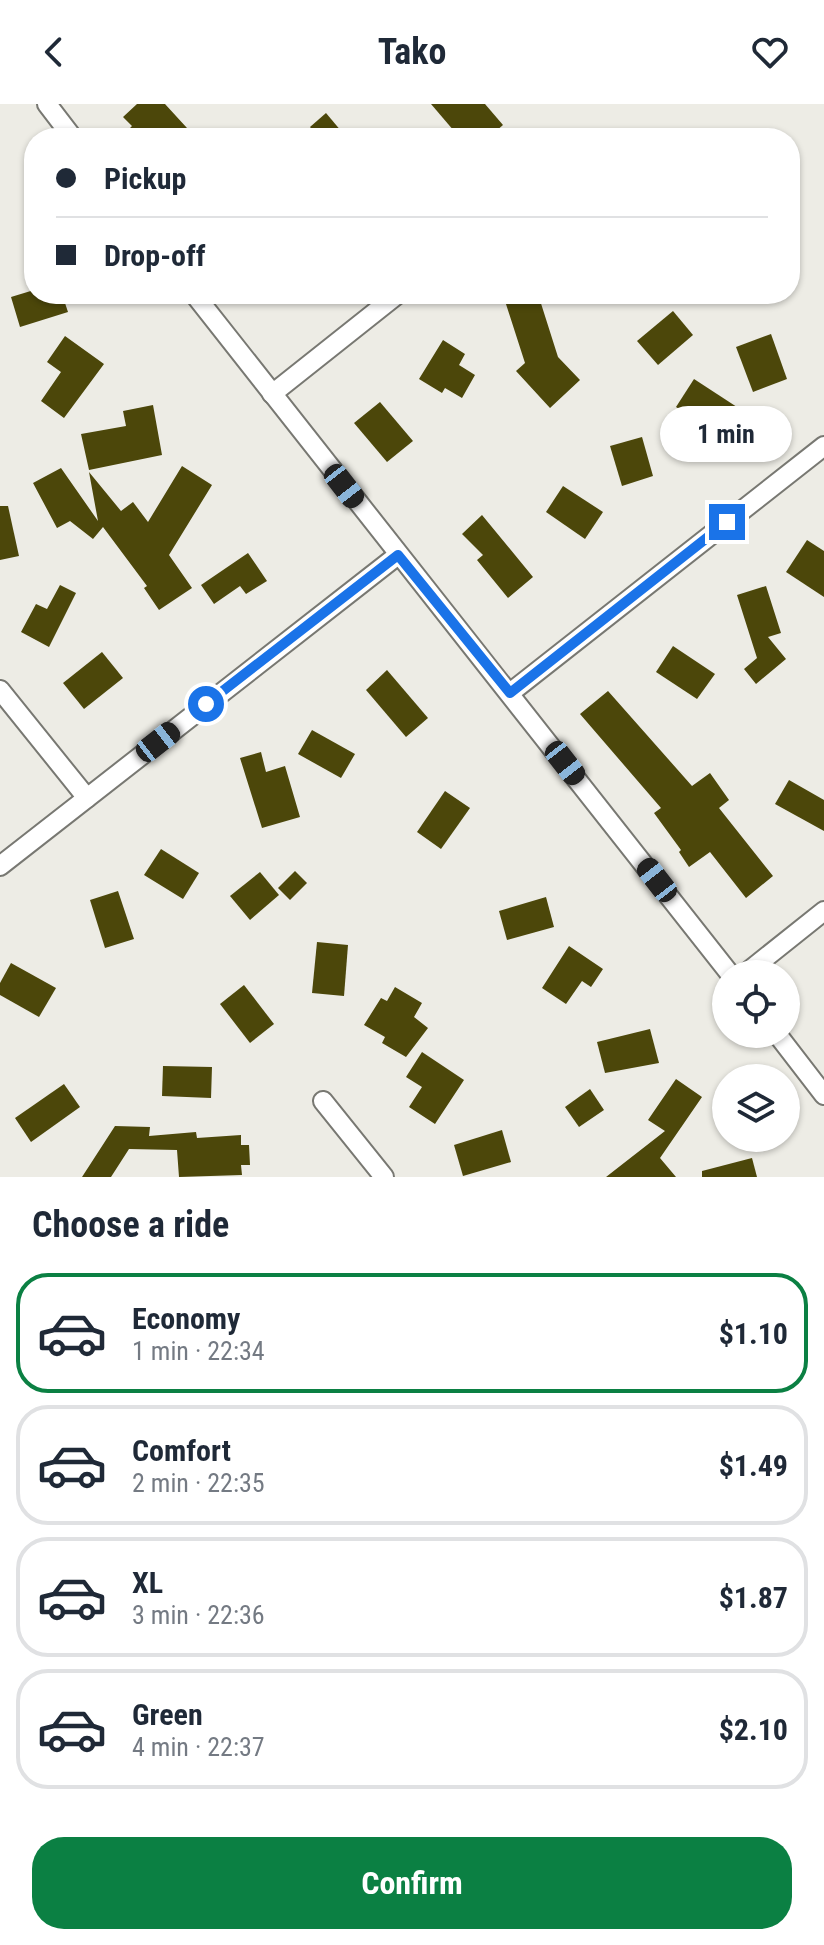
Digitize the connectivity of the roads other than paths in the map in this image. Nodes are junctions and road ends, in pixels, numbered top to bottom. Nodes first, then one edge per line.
1 (47, 104) edge
2 (65, 128) edge
3 (202, 304) edge
4 (385, 304) edge
5 (272, 394) junction
6 (824, 446) edge
7 (398, 555) junction
8 (0, 690) edge
9 (510, 693) junction
10 (87, 798) junction
11 (0, 866) edge
12 (824, 911) edge
13 (719, 960) edge
14 (763, 960) edge
15 (788, 1048) edge
16 (824, 1095) edge
17 (323, 1101) dead end
18 (384, 1177) edge

1 - 2 street
3 - 5 street
4 - 5 street
5 - 7 street
6 - 9 street
7 - 9 street
7 - 10 street
8 - 10 street
9 - 13 street
10 - 11 street
12 - 14 street
15 - 16 street
17 - 18 street

